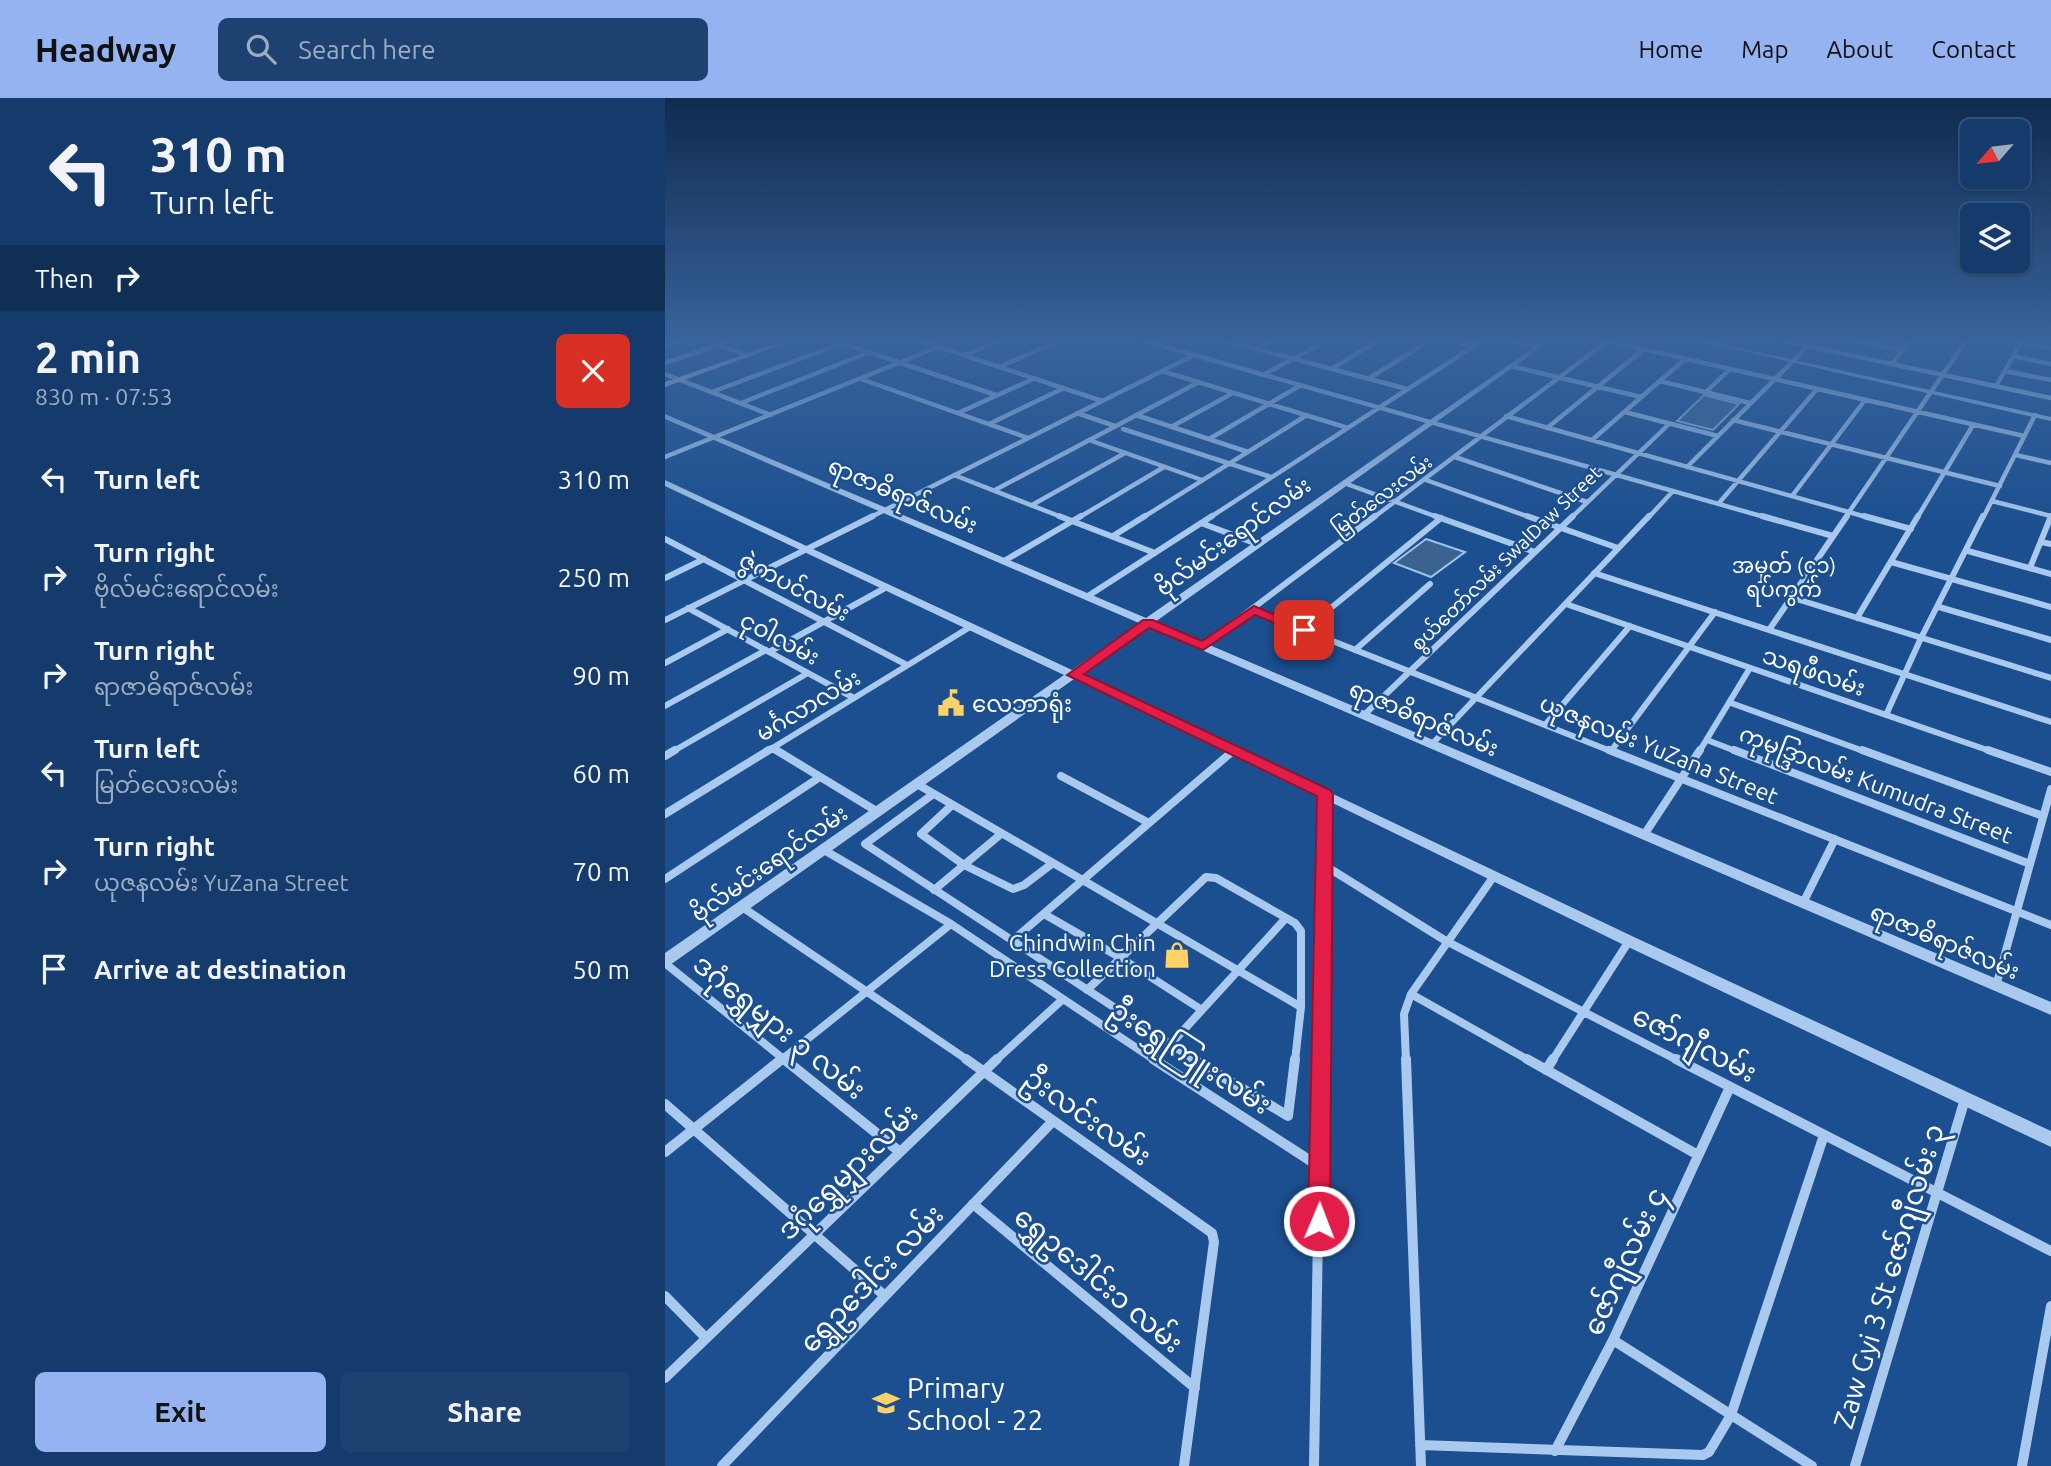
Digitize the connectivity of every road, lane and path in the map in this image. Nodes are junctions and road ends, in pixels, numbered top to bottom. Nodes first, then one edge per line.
1 (741, 403) edge
2 (801, 403) edge
3 (929, 403) edge
4 (979, 403) edge
5 (1033, 403) edge
6 (1098, 403) edge
7 (1159, 403) edge
8 (1215, 403) edge
9 (1265, 403) edge
10 (1365, 403) edge
11 (1386, 403) edge
12 (1457, 403) edge
13 (1524, 403) edge
14 (1578, 403) edge
15 (1635, 403) edge
16 (1750, 403) edge
17 (1805, 403) edge
18 (1863, 403) edge
19 (1877, 403) edge
20 (1923, 403) edge
21 (1980, 403) edge
22 (1269, 404) junction
23 (1380, 407) junction
24 (1625, 412) junction
25 (1917, 412) junction
26 (958, 413) junction
27 (1077, 413) junction
28 (771, 415) junction
29 (1136, 415) junction
30 (1307, 415) junction
31 (2035, 415) junction
32 (665, 416) edge
33 (1506, 416) junction
34 (2051, 419) edge
35 (1734, 420) junction
36 (1431, 421) junction
37 (989, 424) junction
38 (1669, 424) junction
39 (1973, 425) junction
40 (1115, 426) junction
41 (1171, 427) junction
42 (1348, 428) junction
43 (1547, 428) junction
44 (1123, 429) dead end
45 (1780, 432) junction
46 (1480, 436) junction
47 (1718, 436) junction
48 (2025, 436) junction
49 (716, 437) junction
50 (1028, 438) junction
51 (1209, 439) junction
52 (1089, 440) junction
53 (1592, 440) junction
54 (1831, 444) junction
55 (1248, 452) junction
56 (1125, 453) junction
57 (1639, 453) junction
58 (2016, 455) junction
59 (665, 457) edge
60 (1455, 457) junction
61 (1886, 458) junction
62 (2051, 463) edge
63 (1229, 464) junction
64 (1164, 467) junction
65 (1688, 467) junction
66 (1946, 473) junction
67 (954, 474) junction
68 (1616, 474) junction
69 (1271, 477) junction
70 (1202, 480) junction
71 (1426, 480) junction
72 (1738, 481) junction
73 (665, 483) edge
74 (1344, 483) junction
75 (2000, 486) junction
76 (995, 490) junction
77 (1673, 491) junction
78 (1792, 496) junction
79 (1992, 501) junction
80 (1396, 502) junction
81 (1587, 502) junction
82 (1719, 503) junction
83 (1032, 505) junction
84 (884, 509) junction
85 (1849, 512) junction
86 (2051, 516) edge
87 (1441, 518) junction
88 (1072, 520) junction
89 (1201, 523) junction
90 (1562, 526) junction
91 (1911, 529) junction
92 (1113, 536) junction
93 (1833, 536) junction
94 (665, 539) edge
95 (2041, 542) junction
96 (1257, 544) junction
97 (2051, 544) edge
98 (1618, 548) junction
99 (804, 550) junction
100 (1968, 551) junction
101 (1535, 552) junction
102 (1155, 553) junction
103 (704, 559) junction
104 (1004, 561) junction
105 (1891, 562) junction
106 (2030, 568) junction
107 (1594, 573) junction
108 (2051, 573) edge
109 (665, 578) edge
110 (746, 579) junction
111 (1953, 579) junction
112 (1430, 584) dead end
113 (885, 588) junction
114 (1088, 596) junction
115 (1790, 597) junction
116 (1566, 604) junction
117 (1939, 607) junction
118 (2051, 607) edge
119 (688, 608) junction
120 (1254, 610) junction
121 (1715, 612) junction
122 (1857, 618) junction
123 (665, 620) edge
124 (823, 621) junction
125 (1630, 626) junction
126 (970, 627) junction
127 (1142, 627) junction
128 (728, 629) junction
129 (1304, 630) junction
130 (1769, 630) junction
131 (1921, 638) junction
132 (2051, 640) edge
133 (1203, 646) junction
134 (1689, 647) junction
135 (1355, 650) junction
136 (768, 651) junction
137 (665, 663) edge
138 (907, 665) junction
139 (1750, 668) junction
140 (1082, 669) junction
141 (1410, 671) junction
142 (808, 673) junction
143 (1906, 674) junction
144 (2051, 678) edge
145 (854, 698) junction
146 (1476, 698) junction
147 (1731, 703) junction
148 (665, 706) edge
149 (1364, 715) junction
150 (1886, 715) junction
151 (2051, 722) edge
152 (1545, 725) junction
153 (1707, 740) junction
154 (1432, 744) junction
155 (772, 748) junction
156 (1234, 750) junction
157 (1611, 751) junction
158 (665, 756) edge
159 (2051, 772) edge
160 (1061, 776) dead end
161 (820, 777) junction
162 (1680, 778) junction
163 (917, 784) junction
164 (2051, 789) edge
165 (1325, 794) junction
166 (932, 795) junction
167 (951, 806) junction
168 (878, 812) junction
169 (665, 814) edge
170 (2043, 816) junction
171 (1149, 823) junction
172 (1001, 834) junction
173 (1644, 835) junction
174 (1835, 839) junction
175 (824, 850) junction
176 (1053, 863) junction
177 (2030, 864) junction
178 (964, 865) junction
179 (1324, 865) junction
180 (1494, 876) junction
181 (665, 879) edge
182 (1082, 881) junction
183 (934, 890) junction
184 (1803, 903) junction
185 (742, 907) junction
186 (2017, 911) junction
187 (1044, 914) junction
188 (1286, 918) junction
189 (951, 923) junction
190 (1155, 924) junction
191 (2051, 925) edge
192 (1012, 941) junction
193 (1446, 941) junction
194 (1629, 941) junction
195 (1121, 958) junction
196 (665, 962) edge
197 (1237, 972) junction
198 (1996, 986) junction
199 (1087, 990) junction
200 (867, 992) junction
201 (1411, 994) junction
202 (1062, 1000) junction
203 (1301, 1007) junction
204 (2051, 1009) edge
205 (1202, 1010) junction
206 (1584, 1012) junction
207 (1170, 1045) junction
208 (783, 1058) junction
209 (1546, 1070) junction
210 (984, 1071) junction
211 (1730, 1087) junction
212 (1965, 1099) junction
213 (665, 1104) edge
214 (1053, 1121) junction
215 (694, 1129) junction
216 (1824, 1135) junction
217 (2051, 1139) edge
218 (665, 1152) edge
219 (900, 1152) junction
220 (1698, 1155) junction
221 (1320, 1167) junction
222 (1936, 1192) junction
223 (973, 1204) junction
224 (816, 1233) junction
225 (2051, 1251) edge
226 (665, 1296) edge
227 (885, 1296) junction
228 (2051, 1306) edge
229 (706, 1338) junction
230 (1613, 1340) junction
231 (665, 1378) edge
232 (1195, 1388) junction
233 (1731, 1415) junction
234 (1420, 1445) junction
235 (1555, 1451) junction
236 (722, 1466) edge
237 (1184, 1466) edge
238 (1314, 1466) edge
239 (1422, 1466) edge
240 (1812, 1466) edge
241 (1855, 1466) edge
242 (2022, 1466) edge

1 - 28 street
2 - 28 street
3 - 26 street
4 - 26 street
5 - 37 street
6 - 27 street
7 - 29 street
8 - 41 street
9 - 22 street
10 - 23 street
11 - 23 street
12 - 36 street, ဗိုလ်မင်းရောင်လမ်း
13 - 33 street, မြတ်လေးလမ်း
14 - 43 street
15 - 24 street
16 - 35 street
17 - 45 street
18 - 54 street
19 - 25 street
20 - 25 street
21 - 31 street
22 - 30 street
22 - 51 street
23 - 36 street
23 - 42 street
24 - 38 street
24 - 53 street
25 - 39 street
25 - 61 street
26 - 37 street
27 - 40 street
27 - 50 street
28 - 49 street
29 - 40 street
29 - 41 street
30 - 42 street
30 - 55 street
31 - 34 street
31 - 48 street
32 - 49 street, ရာဇာဓိရာဇ်လမ်း
33 - 43 street
33 - 46 street, မြတ်လေးလမ်း
35 - 45 street
35 - 47 street
36 - 46 street
36 - 74 street, ဗိုလ်မင်းရောင်လမ်း
37 - 50 street
38 - 47 street
38 - 57 street, စွယ်တော်လမ်း SwalDaw Street
39 - 48 street
39 - 66 street
40 - 52 street
41 - 51 street
42 - 69 street
43 - 53 street
44 - 63 street
45 - 54 street
45 - 72 street
46 - 60 street, မြတ်လေးလမ်း
46 - 68 street
47 - 65 street
48 - 58 street
49 - 59 street
49 - 84 street, ရာဇာဓိရာဇ်လမ်း
50 - 67 street
51 - 55 street
52 - 56 street
52 - 76 street
53 - 57 street
54 - 61 street
54 - 78 street
55 - 63 street
56 - 64 street
56 - 83 street
57 - 65 street
57 - 68 street, စွယ်တော်လမ်း SwalDaw Street
58 - 62 street
58 - 75 street
60 - 71 street, မြတ်လေးလမ်း
60 - 81 street
61 - 66 street
61 - 85 street
63 - 69 street
63 - 70 street
64 - 70 street
64 - 88 street
65 - 72 street
66 - 75 street
66 - 91 street
67 - 76 street
67 - 84 street
68 - 77 street
68 - 81 street, စွယ်တော်လမ်း SwalDaw Street
69 - 89 street
70 - 92 street
71 - 80 street, မြတ်လေးလမ်း
71 - 90 street
72 - 78 street
72 - 82 street
73 - 99 street
74 - 80 street
74 - 96 street, ဗိုလ်မင်းရောင်လမ်း
75 - 79 street
76 - 83 street
77 - 82 street
77 - 98 street
78 - 85 street
79 - 86 street
79 - 100 street
80 - 87 street
80 - 120 street, မြတ်လေးလမ်း
81 - 90 street, စွယ်တော်လမ်း SwalDaw Street
82 - 93 street
83 - 88 street
84 - 99 street
84 - 104 street, ရာဇာဓိရာဇ်လမ်း
85 - 91 street
85 - 93 street
86 - 95 street
87 - 101 street
87 - 129 street
88 - 92 street
88 - 104 street
89 - 96 street
89 - 102 street
90 - 98 street
90 - 101 street, စွယ်တော်လမ်း SwalDaw Street
91 - 105 street
92 - 102 street
93 - 115 street
94 - 103 street, ဇွဲကပင်လမ်း
95 - 97 street
95 - 106 street
96 - 127 street, ဗိုလ်မင်းရောင်လမ်း
98 - 107 street
99 - 110 street
99 - 113 street
100 - 106 street
100 - 111 street
101 - 141 street, စွယ်တော်လမ်း SwalDaw Street
102 - 114 street
103 - 109 street
103 - 110 street, ဇွဲကပင်လမ်း
104 - 114 street, ရာဇာဓိရာဇ်လမ်း
105 - 111 street
105 - 122 street
106 - 108 street
107 - 116 street
107 - 121 street
110 - 119 street
110 - 124 street, ဇွဲကပင်လမ်း
111 - 117 street
111 - 118 street
112 - 135 street
113 - 124 street
113 - 126 street
114 - 127 street, ရာဇာဓိရာဇ်လမ်း
115 - 122 street
115 - 130 street
116 - 125 street, သရဖီလမ်း
116 - 146 street
117 - 131 street
117 - 132 street
119 - 123 street
119 - 128 street, ငုဝါလမ်း
120 - 129 street, ယုဇနလမ်း YuZana Street
120 - 133 street, မြတ်လေးလမ်း
121 - 130 street
121 - 134 street
122 - 131 street
124 - 136 street
124 - 138 street, ဇွဲကပင်လမ်း
125 - 134 street, သရဖီလမ်း
125 - 152 street
126 - 138 street, မင်္ဂလာလမ်း
126 - 140 street
127 - 133 street, ရာဇာဓိရာဇ်လမ်း
127 - 140 street, ဗိုလ်မင်းရောင်လမ်း
128 - 136 street, ငုဝါလမ်း
128 - 137 street
129 - 135 street, ယုဇနလမ်း YuZana Street
130 - 143 street
131 - 143 street
131 - 144 street
133 - 149 street, ရာဇာဓိရာဇ်လမ်း
134 - 139 street, သရဖီလမ်း
134 - 157 street
135 - 141 street, ယုဇနလမ်း YuZana Street
136 - 142 street, ငုဝါလမ်း
136 - 148 street
138 - 145 street, မင်္ဂလာလမ်း
139 - 147 street
139 - 150 street, သရဖီလမ်း
140 - 156 street
140 - 163 street, ဗိုလ်မင်းရောင်လမ်း
141 - 146 street, ယုဇနလမ်း YuZana Street
141 - 149 street, စွယ်တော်လမ်း SwalDaw Street
142 - 145 street, ငုဝါလမ်း
142 - 158 street
143 - 150 street
143 - 151 street
145 - 155 street, မင်္ဂလာလမ်း
146 - 152 street, ယုဇနလမ်း YuZana Street
146 - 154 street
147 - 153 street
147 - 170 street
149 - 154 street, ရာဇာဓိရာဇ်လမ်း
150 - 159 street, သရဖီလမ်း
152 - 157 street, ယုဇနလမ်း YuZana Street
153 - 162 street
153 - 177 street, ကုမုဒ္ဒြာလမ်း Kumudra Street
154 - 173 street, ရာဇာဓိရာဇ်လမ်း
155 - 161 street
155 - 169 street, မင်္ဂလာလမ်း
156 - 165 street
156 - 171 street
157 - 162 street, ယုဇနလမ်း YuZana Street
160 - 171 street
161 - 168 street
161 - 181 street
162 - 173 street
162 - 174 street, ယုဇနလမ်း YuZana Street
163 - 166 street
163 - 168 street, ဗိုလ်မင်းရောင်လမ်း
164 - 170 street
165 - 179 street
165 - 180 street
166 - 167 street
166 - 183 street
167 - 172 street
167 - 178 street
168 - 175 street, ဗိုလ်မင်းရောင်လမ်း
170 - 177 street
171 - 182 street
172 - 176 street
172 - 178 street
173 - 184 street, ရာဇာဓိရာဇ်လမ်း
174 - 184 street
174 - 186 street, ယုဇနလမ်း YuZana Street
175 - 185 street, ဗိုလ်မင်းရောင်လမ်း
175 - 189 street, ဦးရွှေကြူးလမ်း
176 - 178 street
176 - 182 street
177 - 186 street
178 - 183 street
179 - 193 street, ဇော်ဂျီလမ်း
179 - 221 street
180 - 193 street
180 - 194 street
182 - 187 street
182 - 190 street
183 - 192 street
184 - 198 street, ရာဇာဓိရာဇ်လမ်း
185 - 196 street, ဗိုလ်မင်းရောင်လမ်း
185 - 200 street, ဦးလင်းလမ်း
186 - 191 street, ယုဇနလမ်း YuZana Street
186 - 198 street
187 - 192 street
187 - 195 street
188 - 190 street
188 - 197 street
188 - 203 street
189 - 200 street
189 - 202 street, ဦးရွှေကြူးလမ်း
190 - 195 street
190 - 197 street
192 - 199 street
193 - 201 street
193 - 206 street, ဇော်ဂျီလမ်း
194 - 206 street
194 - 212 street
195 - 199 street
195 - 205 street
196 - 208 street, ဒဂုံရွှေမျှား ၃ လမ်း
197 - 203 street
197 - 205 street
198 - 204 street, ရာဇာဓိရာဇ်လမ်း
199 - 207 street
200 - 208 street
200 - 210 street, ဦးလင်းလမ်း
201 - 209 street
201 - 234 street
202 - 210 street, ဒဂုံရွှေမျှားလမ်း
202 - 221 street, ဦးရွှေကြူးလမ်း
203 - 207 street
205 - 207 street
206 - 209 street
206 - 211 street, ဇော်ဂျီလမ်း
208 - 215 street
208 - 219 street, ဒဂုံရွှေမျှား ၃ လမ်း
209 - 220 street
210 - 214 street, ဦးလင်းလမ်း
210 - 219 street, ဒဂုံရွှေမျှားလမ်း
211 - 216 street, ဇော်ဂျီလမ်း
211 - 220 street, ဇော်ဂျီလမ်း ၄
212 - 217 street
212 - 222 street, Zaw Gyi 3 St ဇော်ဂျီလမ်း ၃
213 - 215 street
214 - 223 street, ရွှေဥဒေါင်း လမ်း
214 - 232 street, ဦးလင်းလမ်း
215 - 218 street
215 - 224 street
216 - 222 street, ဇော်ဂျီလမ်း
216 - 233 street
219 - 224 street, ဒဂုံရွှေမျှားလမ်း
220 - 230 street, ဇော်ဂျီလမ်း ၄
221 - 238 street
222 - 225 street, ဇော်ဂျီလမ်း
222 - 241 street, Zaw Gyi 3 St ဇော်ဂျီလမ်း ၃
223 - 227 street, ရွှေဥဒေါင်း လမ်း
223 - 232 street, ရွှေဥဒေါင်း၁ လမ်း
224 - 227 street
224 - 229 street, ဒဂုံရွှေမျှားလမ်း
226 - 229 street
227 - 236 street, ရွှေဥဒေါင်း လမ်း
228 - 242 street
229 - 231 street, ဒဂုံရွှေမျှားလမ်း
230 - 233 street
230 - 235 street, ဇော်ဂျီလမ်း ၄
232 - 237 street, ဦးလင်းလမ်း
233 - 235 street
233 - 240 street
234 - 235 street
234 - 239 street

